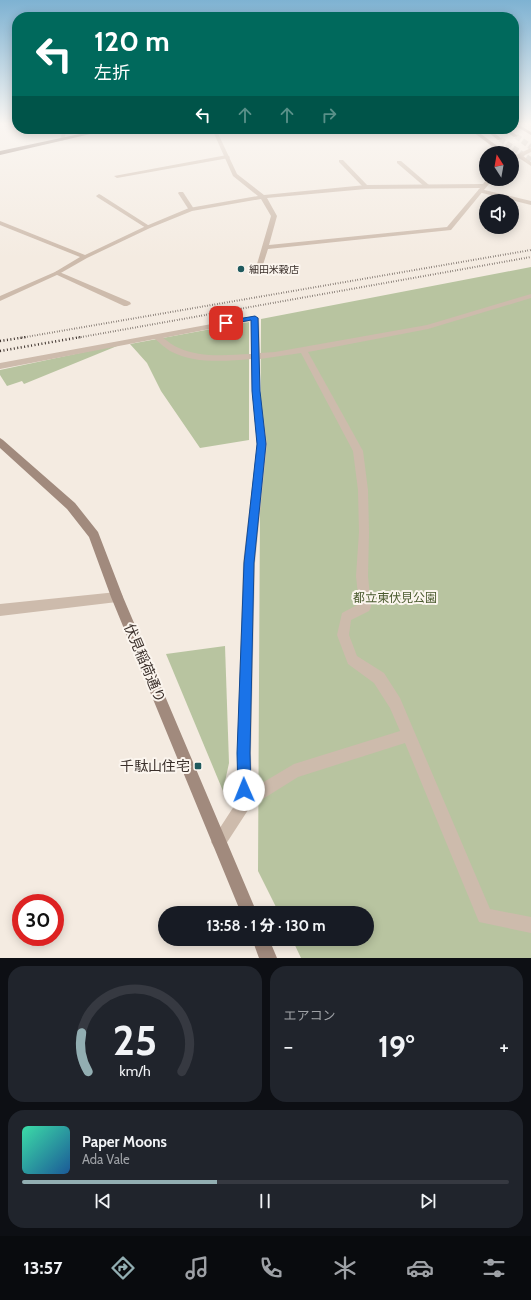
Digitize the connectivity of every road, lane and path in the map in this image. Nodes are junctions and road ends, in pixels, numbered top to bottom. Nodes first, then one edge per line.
1 (159, 169) edge
2 (232, 169) edge
3 (348, 169) edge
4 (407, 169) edge
5 (117, 176) dead end
6 (427, 186) junction
7 (479, 186) edge
8 (485, 186) edge
9 (366, 187) junction
10 (480, 191) junction
11 (181, 193) dead end
12 (99, 196) dead end
13 (263, 197) junction
14 (531, 203) edge
15 (191, 209) junction
16 (0, 223) edge
17 (148, 227) junction
18 (266, 247) junction
19 (85, 256) junction
20 (258, 272) dead end
21 (57, 273) junction
22 (531, 296) edge
23 (0, 299) edge
24 (127, 304) dead end
25 (155, 336) junction
26 (304, 350) junction
27 (256, 357) junction
28 (0, 366) edge
29 (0, 442) edge
30 (117, 597) junction
31 (0, 610) edge
32 (408, 735) junction
33 (245, 802) junction
34 (219, 842) junction
35 (246, 906) edge
36 (531, 925) edge
37 (263, 946) edge
38 (268, 958) edge

1 - 5 street
2 - 13 street
3 - 9 street
4 - 6 street
6 - 7 street
6 - 9 street
8 - 10 street
9 - 13 street
10 - 14 street
10 - 18 street
11 - 15 street
12 - 17 street
13 - 15 street
13 - 18 street
15 - 17 street
16 - 19 street
17 - 19 street
18 - 20 street
19 - 21 street
21 - 23 street
21 - 24 street
22 - 26 street
25 - 27 street
25 - 27 street
25 - 28 street
26 - 27 street
26 - 32 street
27 - 33 street
29 - 30 street, 伏見稲荷通り
30 - 31 street
30 - 34 street, 伏見稲荷通り
32 - 33 street
32 - 36 street
33 - 34 street
34 - 35 street, 伏見稲荷通り
37 - 38 street

